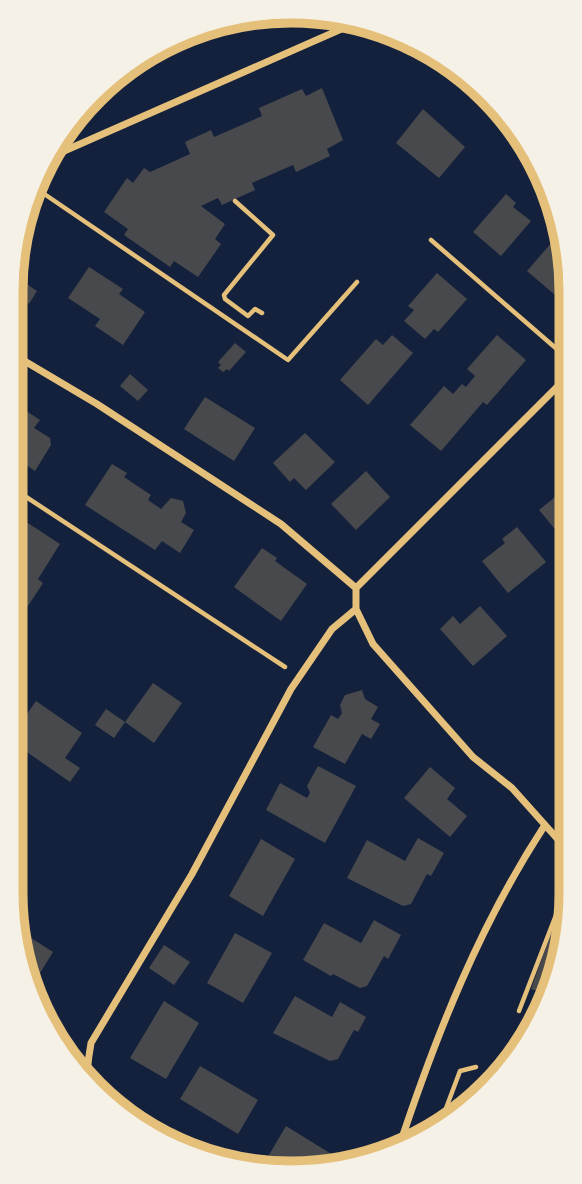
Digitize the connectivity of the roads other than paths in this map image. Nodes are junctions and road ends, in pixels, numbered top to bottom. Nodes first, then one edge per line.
1 (343, 28) edge
2 (62, 152) edge
3 (23, 360) edge
4 (559, 385) edge
5 (356, 588) junction
6 (356, 609) junction
7 (545, 825) junction
8 (559, 841) edge
9 (89, 1070) edge
10 (402, 1137) edge

1 - 2 street
3 - 5 street
4 - 5 street
5 - 6 street
6 - 7 street
6 - 9 street
7 - 8 street
7 - 10 street

